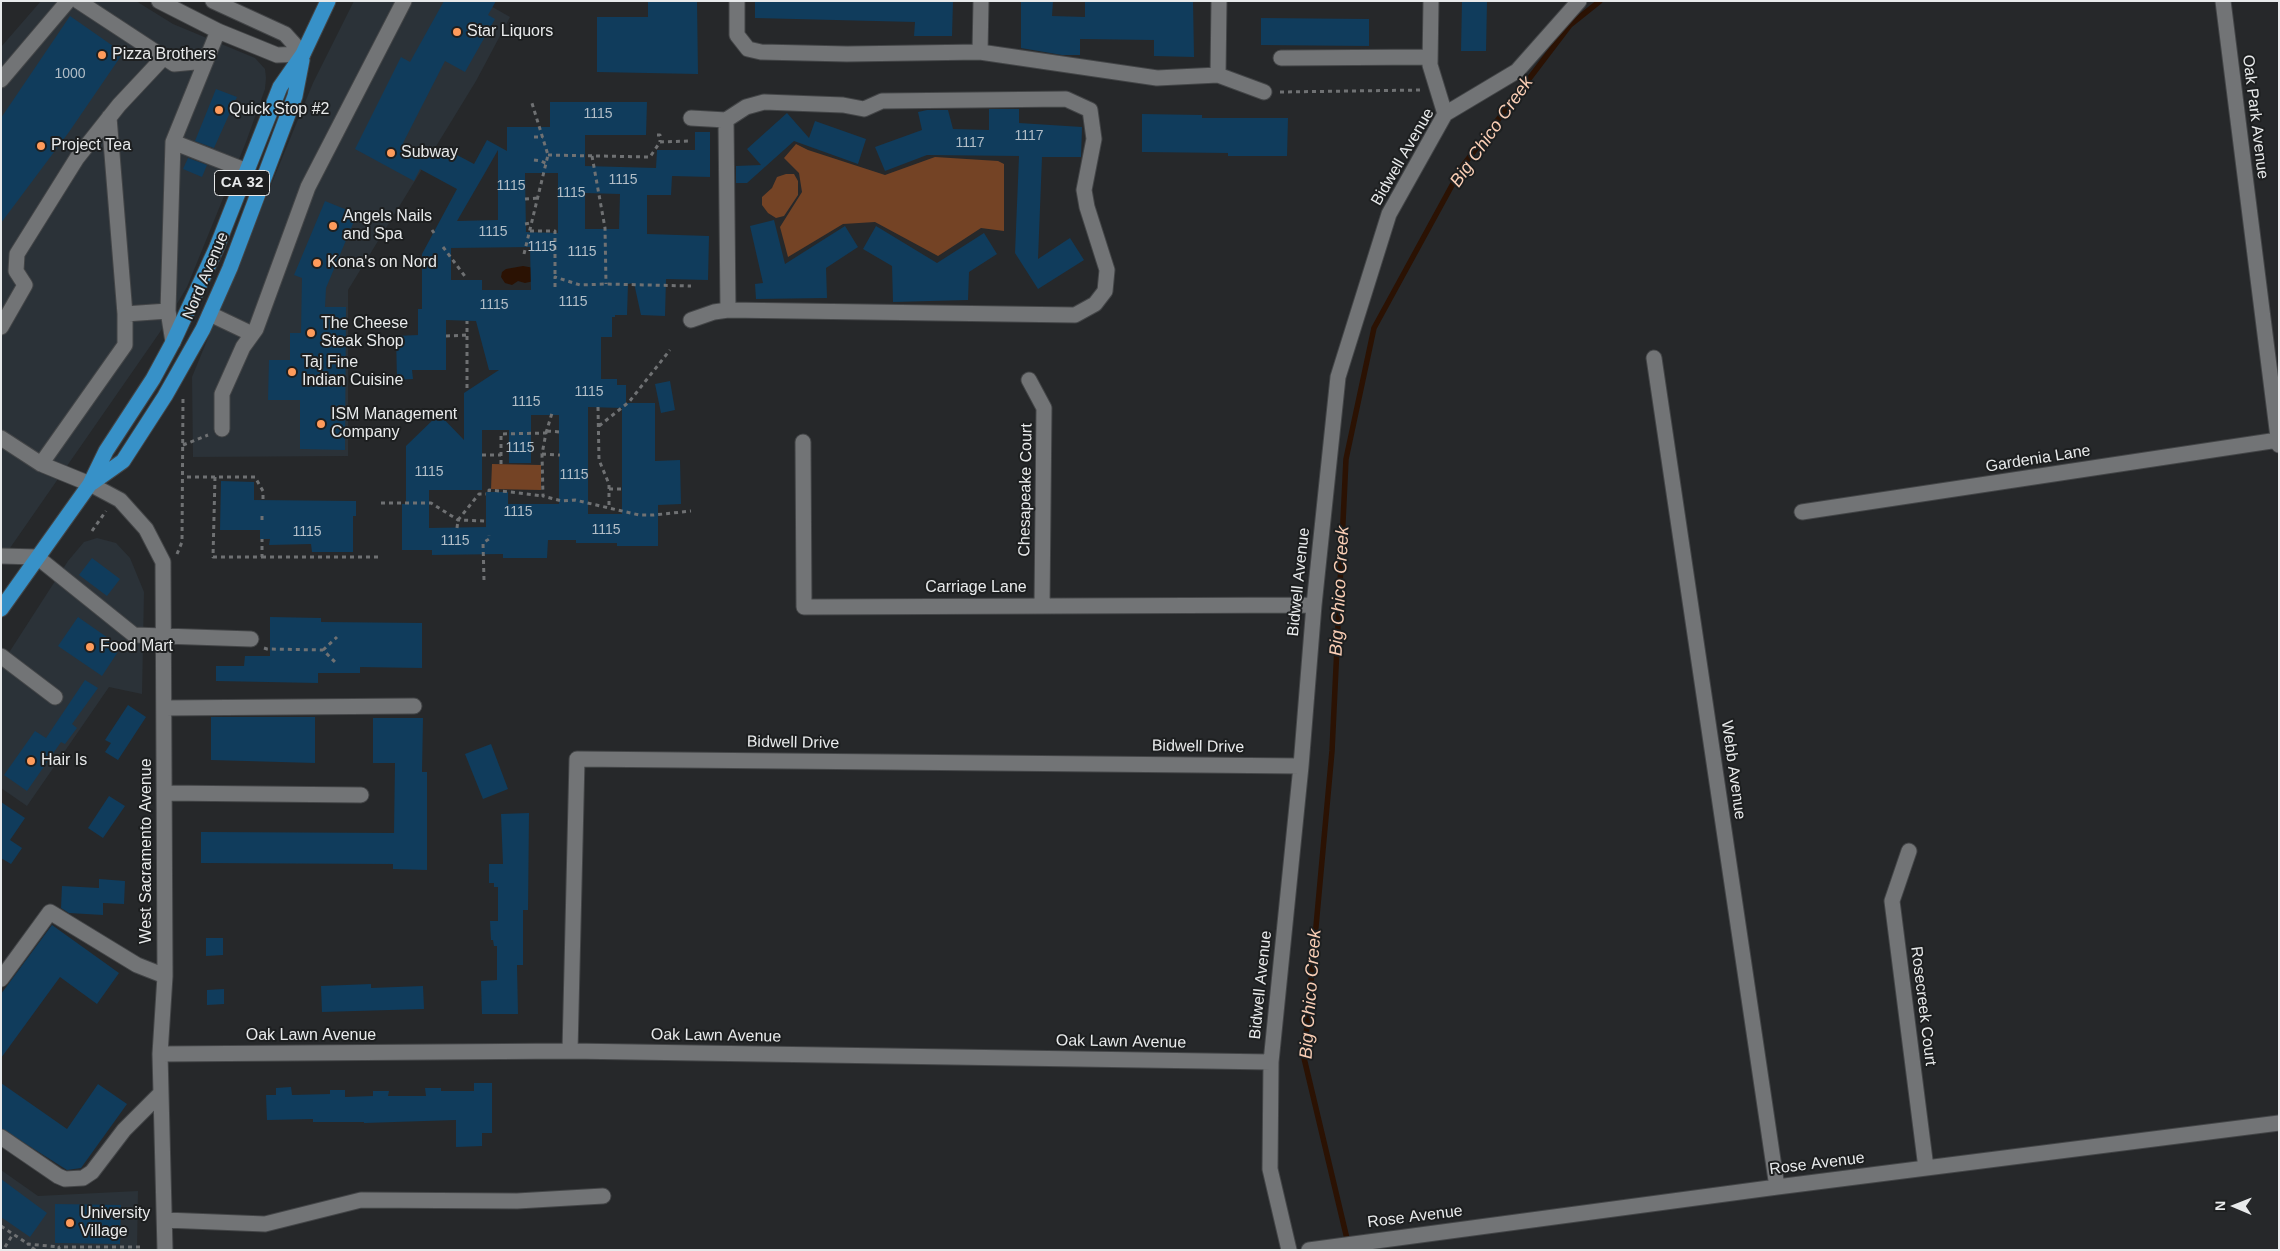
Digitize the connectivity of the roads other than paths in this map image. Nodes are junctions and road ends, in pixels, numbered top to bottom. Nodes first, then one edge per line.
1 (68, 1) edge
2 (78, 1) edge
3 (159, 1) edge
4 (213, 1) edge
5 (328, 1) edge
6 (404, 1) edge
7 (737, 1) edge
8 (981, 1) edge
9 (1219, 1) edge
10 (1431, 1) edge
11 (1579, 1) edge
12 (2223, 1) edge
13 (218, 31) junction
14 (980, 52) junction
15 (303, 54) junction
16 (164, 57) junction
17 (1430, 57) junction
18 (1281, 58) dead end
19 (206, 61) junction
20 (4, 70) edge
21 (1218, 75) junction
22 (1264, 92) dead end
23 (1445, 114) junction
24 (109, 117) junction
25 (691, 118) dead end
26 (726, 120) junction
27 (172, 142) junction
28 (247, 170) junction
29 (728, 310) junction
30 (168, 311) junction
31 (125, 314) junction
32 (210, 314) junction
33 (691, 320) dead end
34 (1, 327) edge
35 (252, 334) junction
36 (174, 342) junction
37 (1654, 358) dead end
38 (1029, 380) dead end
39 (222, 429) road end
40 (1, 438) edge
41 (2278, 440) edge
42 (803, 442) dead end
43 (2279, 445) edge
44 (41, 464) junction
45 (90, 484) junction
46 (1802, 512) dead end
47 (1, 556) edge
48 (37, 557) junction
49 (1042, 605) junction
50 (1314, 605) junction
51 (1, 609) edge
52 (163, 637) junction
53 (256, 643) road end
54 (1, 656) edge
55 (55, 696) dead end
56 (414, 706) dead end
57 (164, 708) junction
58 (1301, 766) junction
59 (164, 793) junction
60 (361, 796) dead end
61 (1909, 851) dead end
62 (165, 976) junction
63 (1, 979) edge
64 (570, 1051) junction
65 (160, 1054) junction
66 (1271, 1062) junction
67 (161, 1093) junction
68 (2279, 1123) edge
69 (1, 1137) edge
70 (1926, 1168) junction
71 (1778, 1187) junction
72 (603, 1196) dead end
73 (165, 1220) junction
74 (165, 1250) edge
75 (1289, 1250) edge
76 (1309, 1250) edge

1 - 20 street
2 - 16 street
3 - 13 street
4 - 15 street
5 - 15 main road, Nord Avenue / CA 32
6 - 35 street
7 - 14 street
8 - 14 street
9 - 21 street
10 - 17 street
11 - 23 street, Bidwell Avenue
12 - 41 street, Oak Park Avenue
13 - 15 street
13 - 19 street
14 - 21 street
15 - 28 main road, Nord Avenue / CA 32
15 - 32 main road, Nord Avenue / CA 32
16 - 19 street
16 - 24 street
17 - 18 street
17 - 23 street
19 - 27 street
21 - 22 street
23 - 50 street, Bidwell Avenue
24 - 31 street
24 - 34 street
25 - 26 street
26 - 29 street
26 - 29 street
27 - 28 street
27 - 30 street
28 - 36 main road, Nord Avenue / CA 32
29 - 33 street
30 - 31 street
30 - 36 street
31 - 44 street
32 - 35 street
32 - 45 main road, Nord Avenue / CA 32
35 - 39 street
36 - 45 main road, Nord Avenue / CA 32
37 - 71 street, Webb Avenue
38 - 49 street, Chesapeake Court
40 - 44 street, West Sacramento Avenue
41 - 43 street, Oak Park Avenue
41 - 46 street, Gardenia Lane
42 - 49 street, Carriage Lane
44 - 45 street, West Sacramento Avenue
45 - 48 main road, Nord Avenue / CA 32
45 - 52 street, West Sacramento Avenue
47 - 48 street
48 - 51 main road, Nord Avenue / CA 32
48 - 52 street
49 - 50 street, Carriage Lane
50 - 58 street, Bidwell Avenue
52 - 53 street
52 - 57 street, West Sacramento Avenue
54 - 55 street
56 - 57 street
57 - 59 street, West Sacramento Avenue
58 - 64 street, Bidwell Drive
58 - 66 street, Bidwell Avenue
59 - 60 street
59 - 62 street, West Sacramento Avenue
61 - 70 street, Rosecreek Court
62 - 63 street
62 - 65 street, West Sacramento Avenue
64 - 65 street, Oak Lawn Avenue
64 - 66 street, Oak Lawn Avenue
65 - 67 street, West Sacramento Avenue
66 - 75 street, Bidwell Avenue
67 - 69 street
67 - 73 street, West Sacramento Avenue
68 - 70 street, Rose Avenue
70 - 71 street, Rose Avenue
71 - 76 street, Rose Avenue
72 - 73 street
73 - 74 street, West Sacramento Avenue

